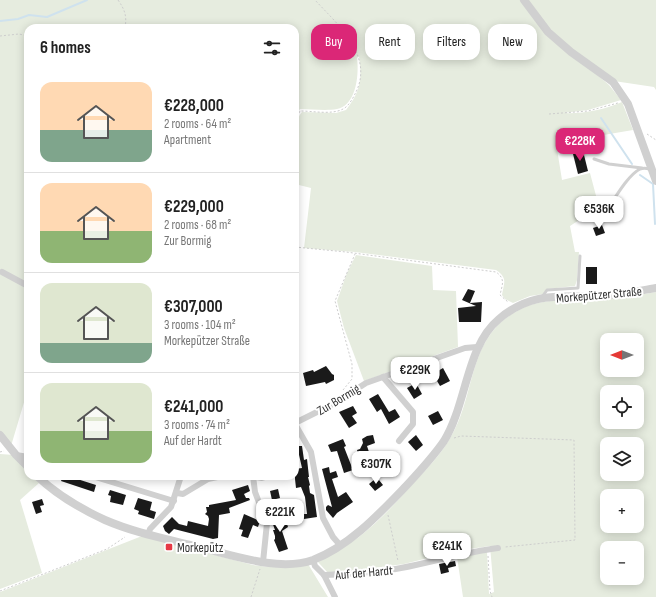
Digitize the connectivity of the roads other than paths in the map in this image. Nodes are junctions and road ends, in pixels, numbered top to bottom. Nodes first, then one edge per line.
1 (524, 0) edge
2 (594, 159) dead end
3 (642, 168) junction
4 (652, 169) junction
5 (656, 181) edge
6 (607, 210) dead end
7 (580, 256) dead end
8 (2, 272) dead end
9 (24, 284) edge
10 (656, 288) edge
11 (541, 298) junction
12 (477, 347) junction
13 (382, 377) junction
14 (299, 422) edge
15 (299, 431) edge
16 (0, 435) edge
17 (399, 441) dead end
18 (16, 455) junction
19 (24, 456) edge
20 (24, 463) edge
21 (42, 480) edge
22 (105, 480) edge
23 (180, 480) edge
24 (206, 480) edge
25 (254, 480) edge
26 (177, 493) junction
27 (174, 501) junction
28 (148, 535) junction
29 (340, 545) junction
30 (498, 548) road end
31 (313, 560) junction
32 (263, 562) junction
33 (324, 575) junction
34 (335, 597) edge

1 - 4 street
2 - 3 lane
3 - 4 lane
3 - 6 lane
4 - 5 street
7 - 11 lane, Morkepützer Straße
8 - 9 street
10 - 11 street, Morkepützer Straße
11 - 12 street, Morkepützer Straße
12 - 13 street, Zur Bormig
12 - 29 street, Morkepützer Straße
13 - 14 street, Zur Bormig
13 - 17 street
15 - 29 street
16 - 18 street
18 - 19 street
18 - 20 street
21 - 28 street, Morkepützer Straße
22 - 27 street
23 - 26 street
24 - 26 street
25 - 32 street
26 - 27 street
27 - 28 street
28 - 32 street, Morkepützer Straße
29 - 31 street, Morkepützer Straße
30 - 33 street, Auf der Hardt
31 - 32 street, Morkepützer Straße
31 - 33 street, Auf der Hardt
33 - 34 street, Auf der Hardt

